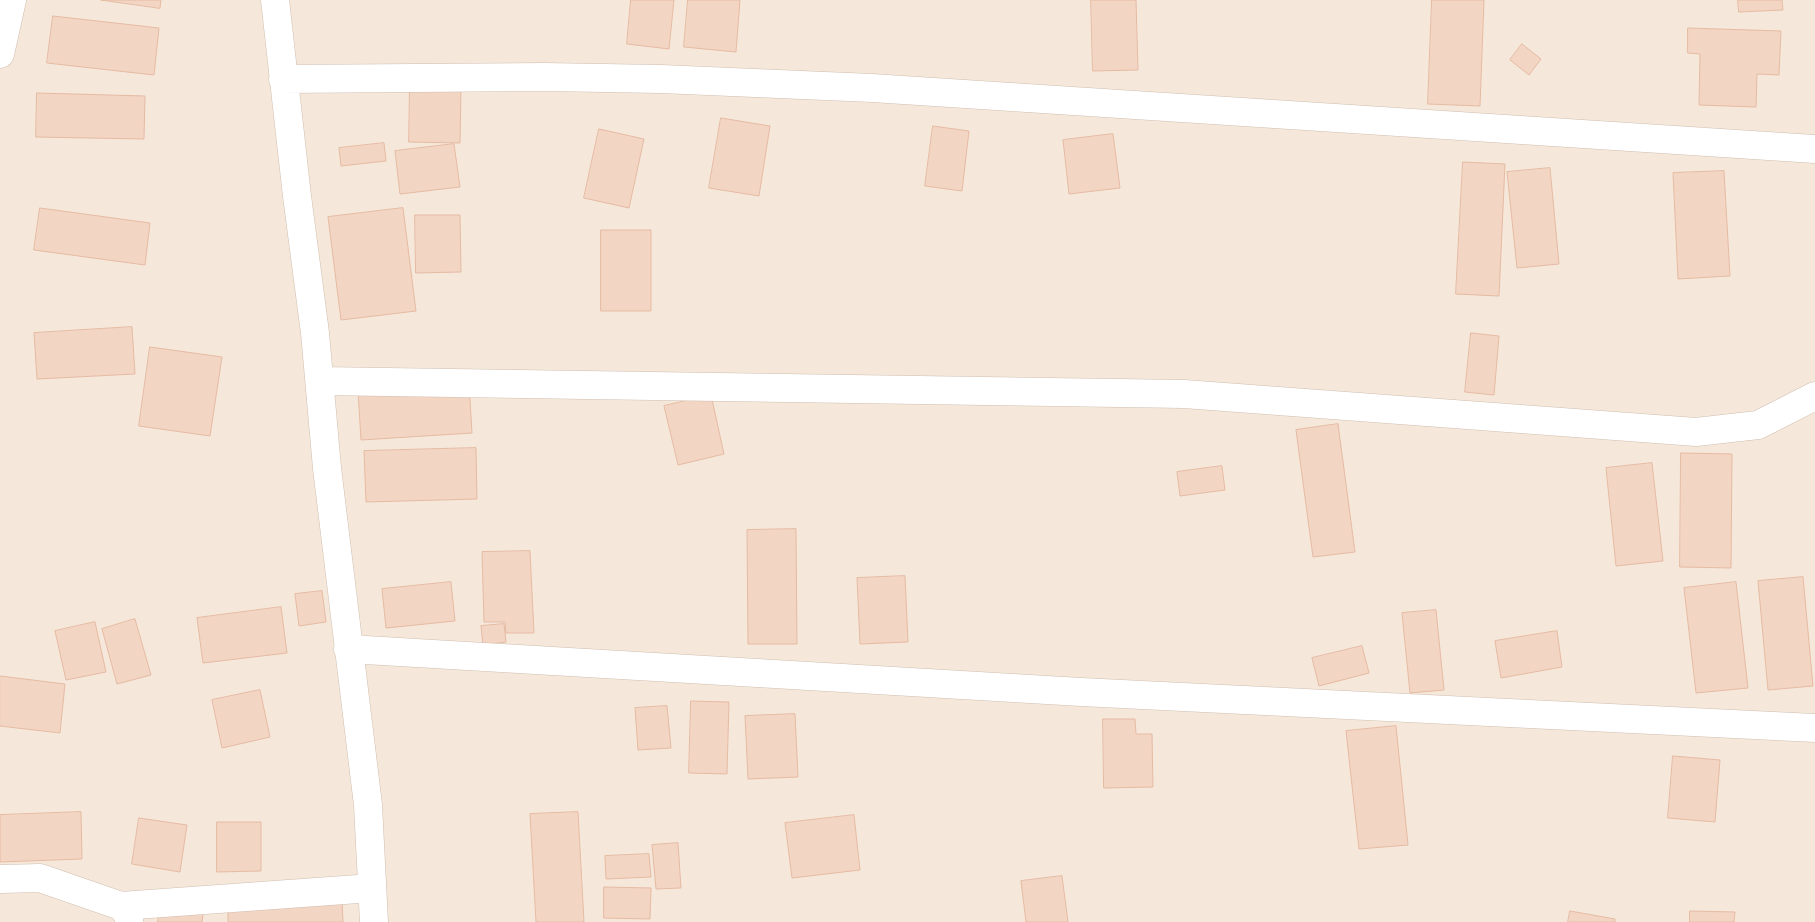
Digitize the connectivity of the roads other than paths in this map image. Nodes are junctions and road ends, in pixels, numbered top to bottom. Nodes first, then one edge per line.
1 (12, 0) edge
2 (274, 0) edge
3 (0, 54) edge
4 (283, 79) junction
5 (1815, 149) edge
6 (320, 381) junction
7 (1815, 396) edge
8 (348, 649) junction
9 (1815, 728) edge
10 (0, 879) edge
11 (372, 888) junction
12 (125, 914) edge
13 (374, 922) edge

1 - 3 street
2 - 4 street
4 - 5 street
4 - 6 street
6 - 7 street
6 - 8 street
8 - 9 street
8 - 11 street
10 - 12 street
11 - 12 street
11 - 13 street

